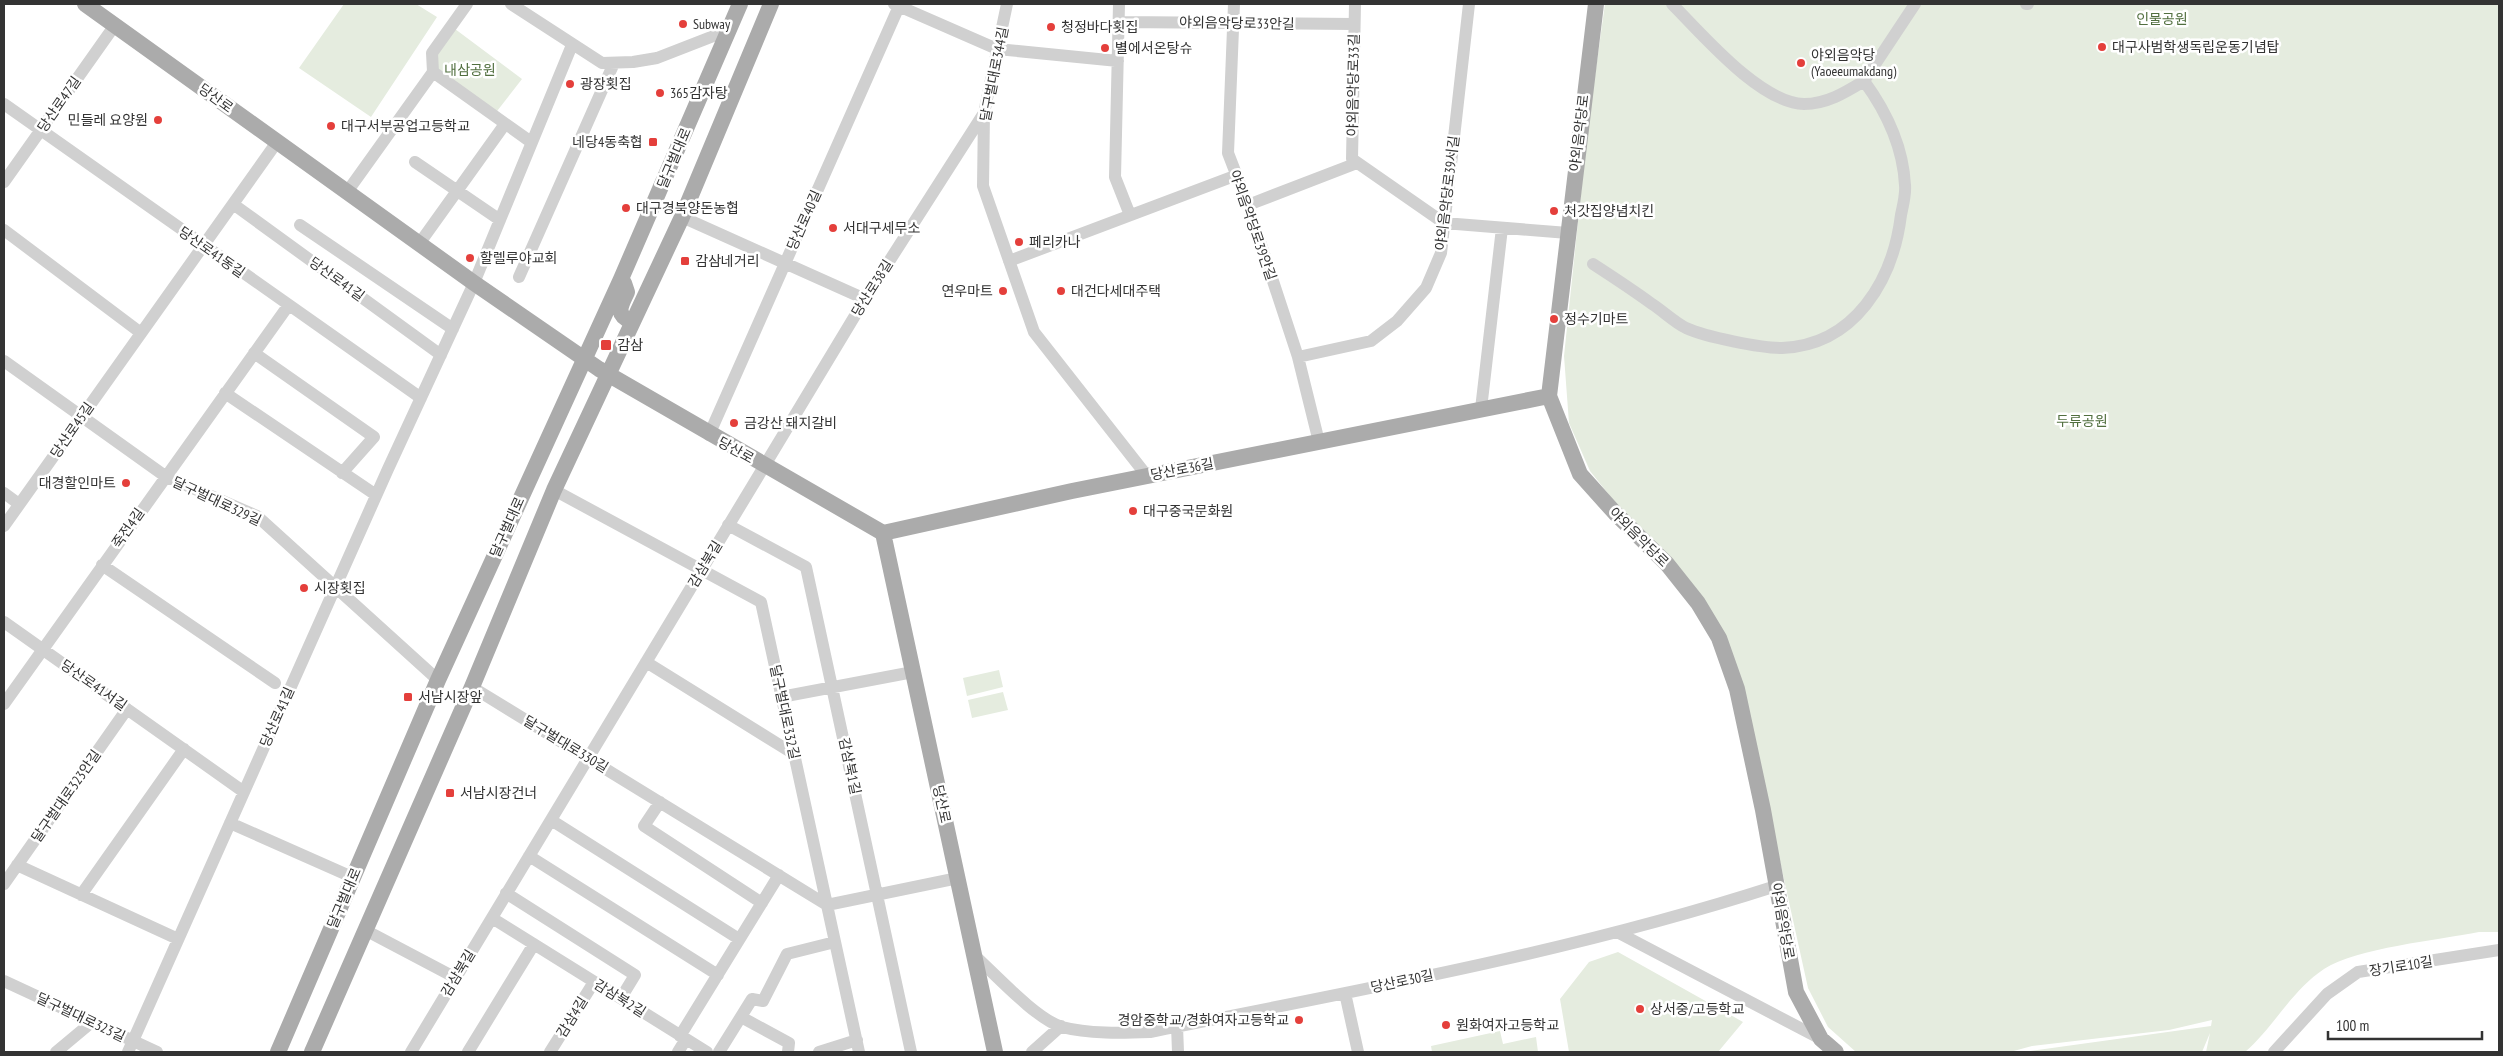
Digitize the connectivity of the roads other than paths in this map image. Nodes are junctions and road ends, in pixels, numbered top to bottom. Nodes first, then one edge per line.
1 (86, 4) edge
2 (466, 4) edge
3 (740, 4) edge
4 (771, 4) edge
5 (898, 4) edge
6 (1007, 4) edge
7 (1119, 4) edge
8 (1234, 4) edge
9 (1355, 4) edge
10 (1469, 4) edge
11 (1596, 4) edge
12 (1672, 4) edge
13 (1915, 4) edge
14 (514, 5) edge
15 (1118, 22) junction
16 (1233, 23) junction
17 (1354, 24) junction
18 (115, 26) junction
19 (729, 30) junction
20 (572, 45) junction
21 (997, 49) junction
22 (1118, 61) junction
23 (614, 63) junction
24 (433, 72) junction
25 (1864, 81) junction
26 (4, 104) edge
27 (984, 113) junction
28 (505, 124) junction
29 (41, 130) junction
30 (277, 142) junction
31 (531, 142) junction
32 (416, 162) dead end
33 (1357, 163) junction
34 (1237, 175) junction
35 (4, 182) edge
36 (458, 190) junction
37 (348, 192) junction
38 (233, 204) junction
39 (1248, 205) junction
40 (1130, 215) junction
41 (682, 217) junction
42 (500, 220) junction
43 (1444, 223) junction
44 (300, 225) dead end
45 (1502, 228) junction
46 (4, 230) edge
47 (1568, 233) junction
48 (419, 244) junction
49 (203, 246) junction
50 (1009, 261) junction
51 (785, 263) junction
52 (1593, 264) dead end
53 (519, 277) dead end
54 (621, 279) junction
55 (474, 283) junction
56 (865, 299) junction
57 (288, 306) junction
58 (632, 322) junction
59 (453, 329) junction
60 (141, 333) junction
61 (254, 353) junction
62 (441, 355) junction
63 (1298, 357) junction
64 (583, 359) junction
65 (4, 361) edge
66 (607, 374) junction
67 (225, 392) junction
68 (1549, 396) junction
69 (421, 398) junction
70 (1481, 409) junction
71 (82, 416) junction
72 (709, 435) junction
73 (1319, 442) junction
74 (764, 466) junction
75 (342, 474) junction
76 (165, 476) junction
77 (1147, 476) junction
78 (554, 490) junction
79 (4, 493) edge
80 (376, 495) junction
81 (20, 504) junction
82 (728, 525) junction
83 (4, 526) edge
84 (883, 533) junction
85 (102, 565) junction
86 (702, 570) junction
87 (336, 586) junction
88 (4, 622) edge
89 (42, 649) junction
90 (646, 662) junction
91 (913, 672) junction
92 (438, 680) junction
93 (275, 683) dead end
94 (472, 687) junction
95 (832, 688) junction
96 (782, 697) junction
97 (4, 704) edge
98 (128, 709) junction
99 (184, 749) junction
100 (794, 754) junction
101 (588, 758) junction
102 (244, 792) junction
103 (660, 802) junction
104 (551, 820) junction
105 (230, 823) junction
106 (529, 856) junction
107 (17, 865) junction
108 (779, 875) junction
109 (352, 877) junction
110 (958, 878) junction
111 (4, 884) edge
112 (1776, 886) junction
113 (506, 893) junction
114 (81, 895) junction
115 (877, 895) junction
116 (762, 902) junction
117 (827, 905) junction
118 (492, 918) junction
119 (365, 930) junction
120 (1617, 932) junction
121 (739, 939) junction
122 (178, 940) junction
123 (835, 942) junction
124 (534, 944) junction
125 (2499, 950) edge
126 (975, 956) junction
127 (718, 975) junction
128 (456, 978) junction
129 (4, 981) edge
130 (594, 982) junction
131 (1345, 993) junction
132 (621, 998) junction
133 (741, 1017) junction
134 (92, 1022) junction
135 (1061, 1026) junction
136 (1177, 1026) junction
137 (683, 1037) junction
138 (1821, 1039) junction
139 (858, 1046) edge
140 (130, 1047) edge
141 (56, 1052) edge
142 (157, 1052) edge
143 (278, 1052) edge
144 (312, 1052) edge
145 (411, 1052) edge
146 (468, 1052) edge
147 (550, 1052) edge
148 (678, 1052) edge
149 (707, 1052) edge
150 (719, 1052) edge
151 (788, 1052) edge
152 (818, 1052) edge
153 (911, 1052) edge
154 (995, 1052) edge
155 (1032, 1052) edge
156 (1178, 1052) edge
157 (1358, 1052) edge
158 (1836, 1052) edge
159 (2274, 1052) edge

1 - 18 main road, 당산로
2 - 24 street
3 - 19 main road, 달구벌대로
4 - 41 main road, 달구벌대로
5 - 21 street
5 - 51 street, 당산로40길
6 - 21 street, 달구벌대로344길
7 - 15 street
8 - 16 street, 야외음악당로39안길
9 - 17 street, 야외음악당로33길
10 - 43 street, 야외음악당로39서길
11 - 47 main road, 야외음악당로
12 - 25 street
13 - 25 street
14 - 20 street
15 - 16 street, 야외음악당로33안길
15 - 22 street
16 - 17 street, 야외음악당로33안길
16 - 34 street, 야외음악당로39안길
17 - 33 street, 야외음악당로33길
18 - 29 street, 당산로47길
18 - 30 main road, 당산로
19 - 23 street
19 - 54 main road, 달구벌대로
20 - 23 street
20 - 31 street
21 - 22 street
21 - 27 street, 달구벌대로344길
22 - 40 street
23 - 53 street
24 - 28 street
24 - 37 street
25 - 52 street
26 - 29 street, 당산로41동길
27 - 50 street, 달구벌대로344길
27 - 56 street, 당산로38길
28 - 31 street
28 - 36 street
29 - 35 street, 당산로47길
29 - 49 street, 당산로41동길
30 - 37 main road, 당산로
30 - 38 street, 당산로45길
31 - 42 street
32 - 36 street
33 - 39 street
33 - 43 street
34 - 39 street, 야외음악당로39안길
34 - 40 street
36 - 42 street
36 - 48 street
37 - 48 main road, 당산로
38 - 49 street, 당산로45길
38 - 62 street, 당산로41길
39 - 63 street, 야외음악당로39안길
40 - 50 street
41 - 51 street
41 - 58 main road, 달구벌대로
42 - 55 street
43 - 45 street
43 - 63 street, 야외음악당로39서길
44 - 59 street, 당산로41길
45 - 47 street
45 - 70 street
46 - 60 street
47 - 68 main road, 야외음악당로
48 - 55 main road, 당산로
49 - 57 street, 당산로41동길
49 - 60 street, 당산로45길
50 - 77 street, 달구벌대로344길
51 - 56 street
51 - 72 street, 당산로40길
54 - 58 main road
54 - 64 main road, 달구벌대로
55 - 59 street, 당산로41길
55 - 64 main road, 당산로
56 - 74 street, 당산로38길
57 - 61 street, 죽전4길
57 - 69 street, 당산로41동길
58 - 66 main road, 달구벌대로
59 - 62 street, 당산로41길
60 - 71 street, 당산로45길
61 - 67 street, 죽전4길
61 - 75 street
62 - 69 street, 당산로41길
63 - 73 street, 야외음악당로39안길
64 - 66 main road, 당산로
64 - 92 main road, 달구벌대로
65 - 71 street, 달구벌대로329길
66 - 72 main road, 당산로
66 - 78 main road, 달구벌대로
67 - 75 street
67 - 76 street, 죽전4길
68 - 70 main road, 당산로36길
68 - 112 main road, 야외음악당로
69 - 80 street, 당산로41길
70 - 73 main road, 당산로36길
71 - 76 street, 달구벌대로329길
71 - 81 street, 당산로45길
72 - 74 main road, 당산로
73 - 77 main road, 당산로36길
74 - 82 street, 감삼북길
74 - 84 main road, 당산로
75 - 80 street
76 - 85 street, 죽전4길
76 - 87 street, 달구벌대로329길
77 - 84 main road, 당산로36길
78 - 86 street, 달구벌대로332길
78 - 94 main road, 달구벌대로
79 - 81 street
80 - 87 street, 당산로41길
81 - 83 street, 당산로45길
82 - 86 street, 감삼북길
82 - 95 street, 감삼북1길
84 - 91 main road, 당산로
85 - 89 street, 죽전4길
85 - 93 street, 당산로41길
86 - 90 street, 감삼북길
86 - 96 street, 달구벌대로332길
87 - 92 street, 달구벌대로329길
87 - 102 street, 당산로41길
88 - 89 street, 당산로41서길
89 - 97 street, 죽전4길
89 - 98 street, 당산로41서길
90 - 100 street
90 - 101 street, 감삼북길
91 - 95 street
91 - 110 main road, 당산로
92 - 109 main road, 달구벌대로
94 - 101 street, 달구벌대로330길
94 - 119 main road, 달구벌대로
95 - 96 street
95 - 115 street, 감삼북1길
96 - 100 street, 달구벌대로332길
98 - 99 street, 당산로41서길
98 - 107 street, 달구벌대로323안길
99 - 102 street, 당산로41서길
99 - 114 street
100 - 117 street, 달구벌대로332길
101 - 103 street, 달구벌대로330길
101 - 104 street, 감삼북길
102 - 105 street, 당산로41길
103 - 108 street, 달구벌대로330길
103 - 116 street
104 - 106 street, 감삼북길
104 - 121 street
105 - 109 street
105 - 122 street, 당산로41길
106 - 113 street, 감삼북길
106 - 127 street
107 - 111 street, 달구벌대로323안길
107 - 114 street
108 - 116 street
108 - 117 street
109 - 143 main road, 달구벌대로
110 - 115 street
110 - 126 main road, 당산로
112 - 120 street, 당산로30길
112 - 138 main road, 야외음악당로
113 - 118 street, 감삼북길
113 - 132 street
114 - 122 street
115 - 117 street
115 - 153 street, 감삼북1길
116 - 121 street
117 - 123 street, 달구벌대로332길
118 - 124 street, 감삼북2길
118 - 128 street, 감삼북길
119 - 128 street
119 - 144 main road, 달구벌대로
120 - 131 street, 당산로30길
120 - 138 street
121 - 127 street
122 - 140 street, 당산로41길
123 - 133 street
123 - 139 street, 달구벌대로332길
124 - 130 street, 감삼북2길
124 - 146 street
125 - 159 street, 장기로10길
126 - 135 street
126 - 154 main road, 당산로
127 - 137 street
128 - 145 street, 감삼북길
129 - 134 street, 달구벌대로323길
130 - 132 street, 감삼북2길
130 - 147 street, 감삼4길
131 - 136 street, 당산로30길
131 - 157 street
132 - 137 street, 감삼북2길
133 - 150 street
133 - 151 street
134 - 140 street, 달구벌대로323길
134 - 141 street
135 - 136 street, 당산로30길
135 - 155 street
136 - 156 street
137 - 148 street
137 - 149 street, 감삼북2길
138 - 158 main road, 야외음악당로
139 - 152 street
140 - 142 street, 달구벌대로323길

